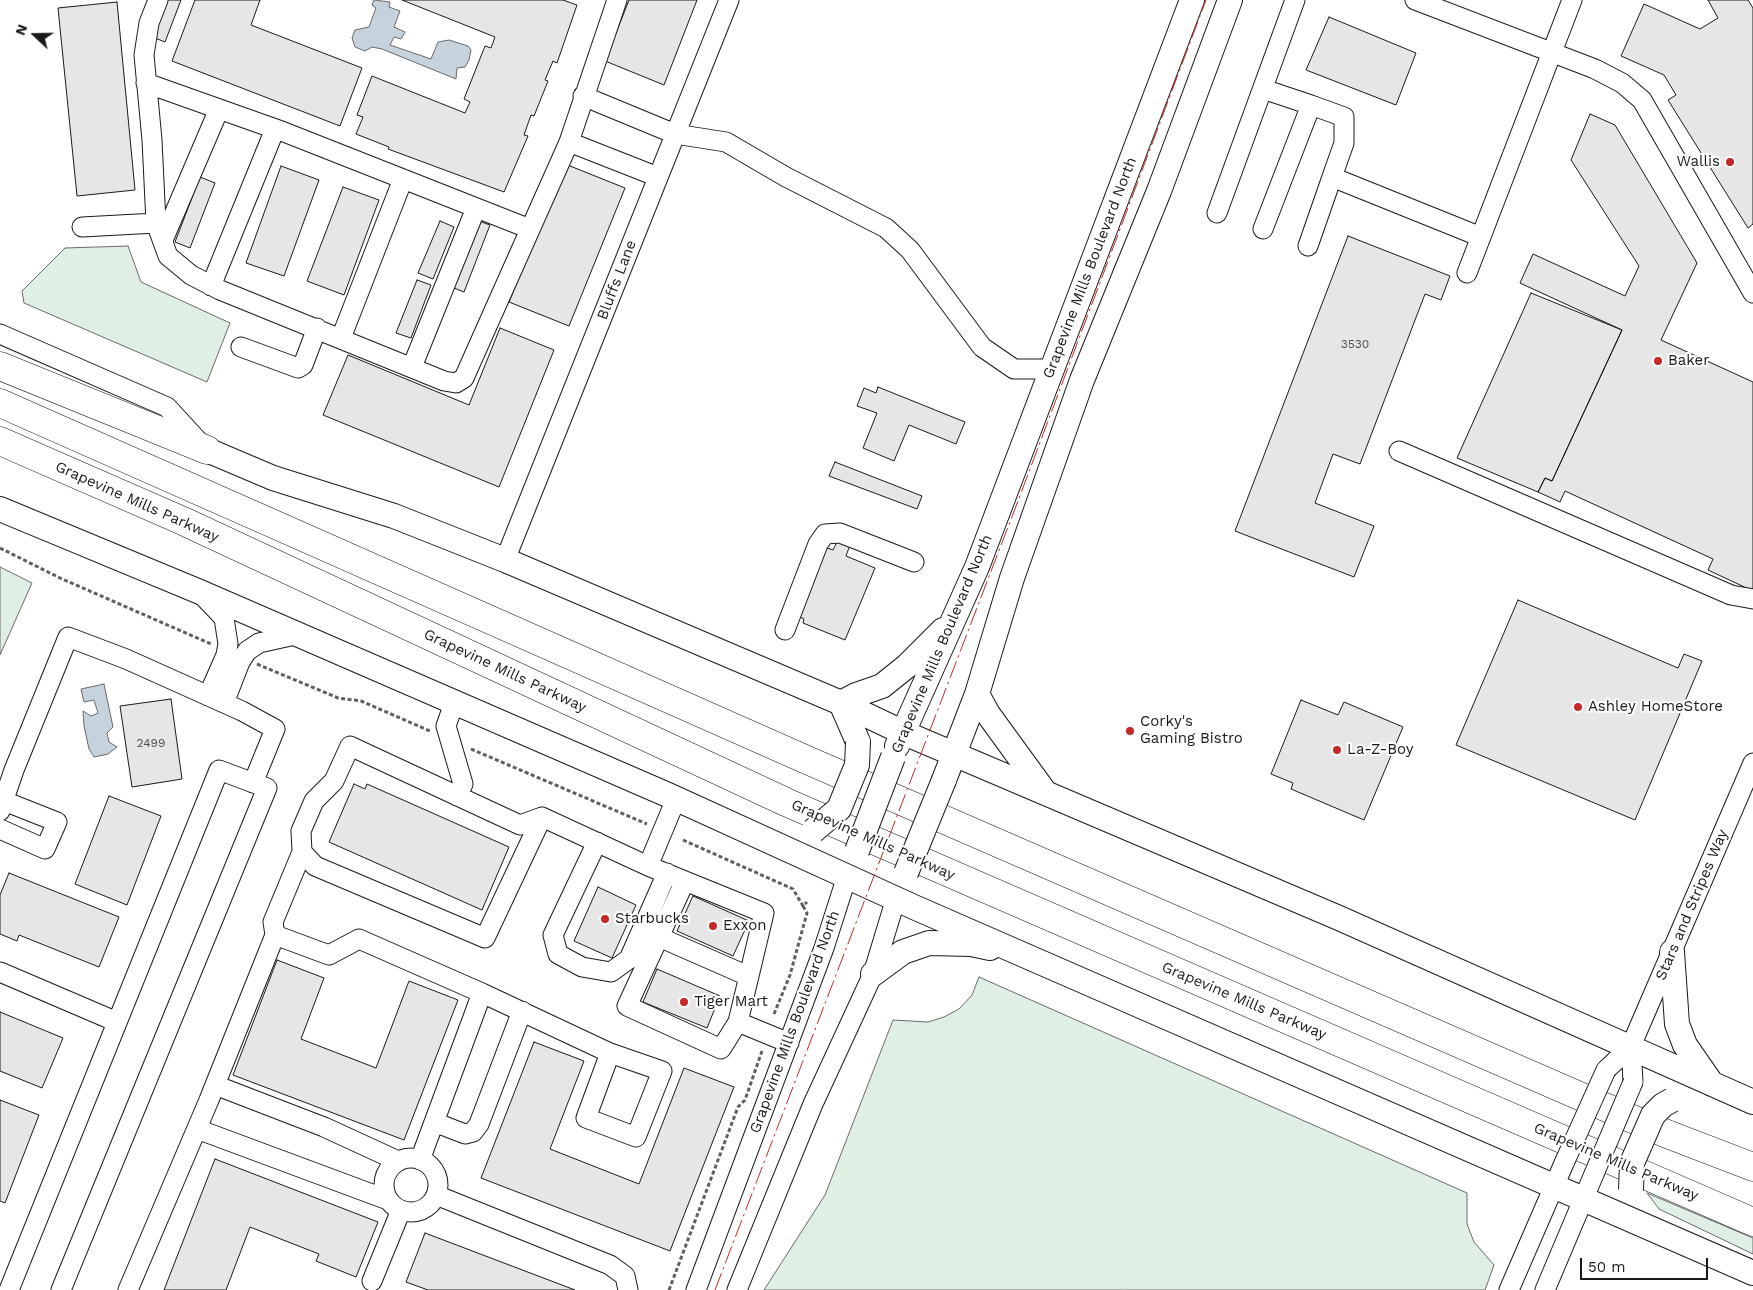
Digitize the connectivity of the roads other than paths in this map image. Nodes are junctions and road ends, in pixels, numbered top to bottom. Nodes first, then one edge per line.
1 (158, 0) edge
2 (616, 0) edge
3 (729, 0) edge
4 (1192, 0) edge
5 (1230, 0) edge
6 (1295, 0) edge
7 (1415, 0) edge
8 (1572, 0) edge
9 (1552, 54) junction
10 (146, 83) junction
11 (1263, 89) junction
12 (583, 96) junction
13 (1310, 105) junction
14 (219, 109) junction
15 (274, 129) junction
16 (675, 134) junction
17 (569, 142) junction
18 (658, 177) junction
19 (1332, 177) junction
20 (403, 179) junction
21 (476, 208) junction
22 (1217, 212) dead end
23 (82, 227) dead end
24 (530, 229) junction
25 (1263, 229) dead end
26 (160, 232) junction
27 (1481, 237) junction
28 (1308, 246) dead end
29 (1746, 264) edge
30 (1467, 273) dead end
31 (211, 286) junction
32 (1753, 293) edge
33 (317, 328) junction
34 (0, 334) edge
35 (341, 338) junction
36 (241, 348) dead end
37 (0, 366) edge
38 (412, 367) junction
39 (1051, 369) junction
40 (1082, 380) junction
41 (0, 402) edge
42 (0, 441) edge
43 (207, 450) junction
44 (1399, 451) dead end
45 (0, 509) edge
46 (505, 560) junction
47 (914, 562) dead end
48 (200, 592) junction
49 (1753, 599) edge
50 (954, 618) junction
51 (785, 630) dead end
52 (295, 635) junction
53 (977, 694) junction
54 (216, 699) junction
55 (454, 703) junction
56 (841, 703) junction
57 (902, 732) junction
58 (955, 753) junction
59 (1753, 763) edge
60 (253, 783) junction
61 (1045, 792) junction
62 (458, 796) junction
63 (676, 798) junction
64 (2, 806) edge
65 (542, 817) junction
66 (0, 829) edge
67 (768, 840) junction
68 (597, 842) junction
69 (302, 852) junction
70 (648, 866) junction
71 (667, 873) junction
72 (847, 876) junction
73 (685, 881) junction
74 (896, 898) junction
75 (276, 935) junction
76 (659, 937) junction
77 (1672, 952) junction
78 (1027, 956) junction
79 (0, 972) edge
80 (873, 974) junction
81 (748, 976) junction
82 (482, 993) junction
83 (522, 1012) junction
84 (117, 1022) junction
85 (738, 1022) junction
86 (788, 1043) junction
87 (1632, 1046) junction
88 (610, 1053) junction
89 (215, 1085) junction
90 (1713, 1085) junction
91 (1753, 1102) edge
92 (434, 1122) junction
93 (197, 1129) junction
94 (420, 1160) junction
95 (398, 1162) junction
96 (1753, 1167) edge
97 (1554, 1187) junction
98 (436, 1195) junction
99 (1583, 1200) junction
100 (394, 1205) junction
101 (1753, 1222) edge
102 (1641, 1225) junction
103 (1753, 1273) edge
104 (372, 1282) dead end
105 (9, 1290) edge
106 (61, 1290) edge
107 (128, 1290) edge
108 (628, 1290) edge
109 (696, 1290) edge
110 (737, 1290) edge
111 (1509, 1290) edge
112 (1545, 1290) edge

1 - 10 street
2 - 12 street
3 - 16 street, Bluffs Lane
4 - 39 main road, Grapevine Mills Boulevard North
5 - 40 main road
6 - 11 street
7 - 9 street
8 - 9 street
9 - 27 street
9 - 29 street
10 - 14 street
10 - 26 street
11 - 13 street
11 - 22 street
12 - 16 street
12 - 17 street
13 - 19 street
13 - 25 street
14 - 15 street
14 - 26 street
15 - 20 street
15 - 31 street
16 - 18 street, Bluffs Lane
16 - 39 street
17 - 18 street
17 - 24 street
18 - 46 street, Bluffs Lane
19 - 27 street
19 - 28 street
20 - 21 street
20 - 35 street
21 - 24 street
21 - 38 street
23 - 26 street
24 - 38 street
26 - 31 street
27 - 30 street
29 - 32 street
31 - 33 street
33 - 35 street
33 - 36 street
34 - 43 street
35 - 38 street
37 - 43 highway
39 - 40 main road
39 - 50 main road, Grapevine Mills Boulevard North
40 - 53 main road
41 - 96 highway
42 - 101 highway, Grapevine Mills Parkway
43 - 46 main road
44 - 49 street
45 - 48 main road
46 - 56 main road
47 - 51 street
48 - 52 main road
48 - 54 street
50 - 56 main road
50 - 57 main road, Grapevine Mills Boulevard North
52 - 54 street
52 - 55 main road
53 - 58 main road
53 - 61 main road
54 - 60 street
54 - 64 street
55 - 62 street
55 - 63 main road
56 - 57 main road
56 - 67 main road, bridge
57 - 58 main road
57 - 72 main road, Grapevine Mills Boulevard North, bridge
58 - 61 main road
58 - 74 main road, bridge
59 - 77 street, Stars and Stripes Way
60 - 84 street
60 - 106 street
61 - 87 main road
62 - 65 street
62 - 69 street
63 - 67 main road
63 - 70 street
64 - 66 street
65 - 68 street
65 - 69 street
67 - 72 main road
68 - 70 street
68 - 71 street
69 - 75 street
70 - 71 street
71 - 73 street
72 - 74 main road
72 - 86 street, Grapevine Mills Boulevard North
73 - 76 street
73 - 81 street
74 - 78 main road
74 - 80 street
75 - 82 street
75 - 89 street
76 - 81 street
76 - 85 street
77 - 87 street, Stars and Stripes Way
77 - 90 main road
78 - 80 main road
78 - 97 main road
79 - 84 street
80 - 110 street
81 - 85 street
82 - 83 street
82 - 92 street
83 - 88 street
83 - 92 street
84 - 105 street
85 - 86 street
86 - 109 street, Grapevine Mills Boulevard North
87 - 90 main road
87 - 97 street, Stars and Stripes Way, bridge
87 - 99 street, Stars and Stripes Way, bridge
88 - 88 street
89 - 93 street
89 - 95 street
90 - 91 main road
90 - 102 main road, bridge
92 - 94 street
93 - 100 street
93 - 107 street
94 - 95 street
94 - 98 street
95 - 100 street
97 - 99 main road
97 - 111 street, Stars and Stripes Way
98 - 100 street
98 - 108 street
99 - 102 main road
99 - 112 street, Stars and Stripes Way
100 - 104 street
102 - 103 main road

